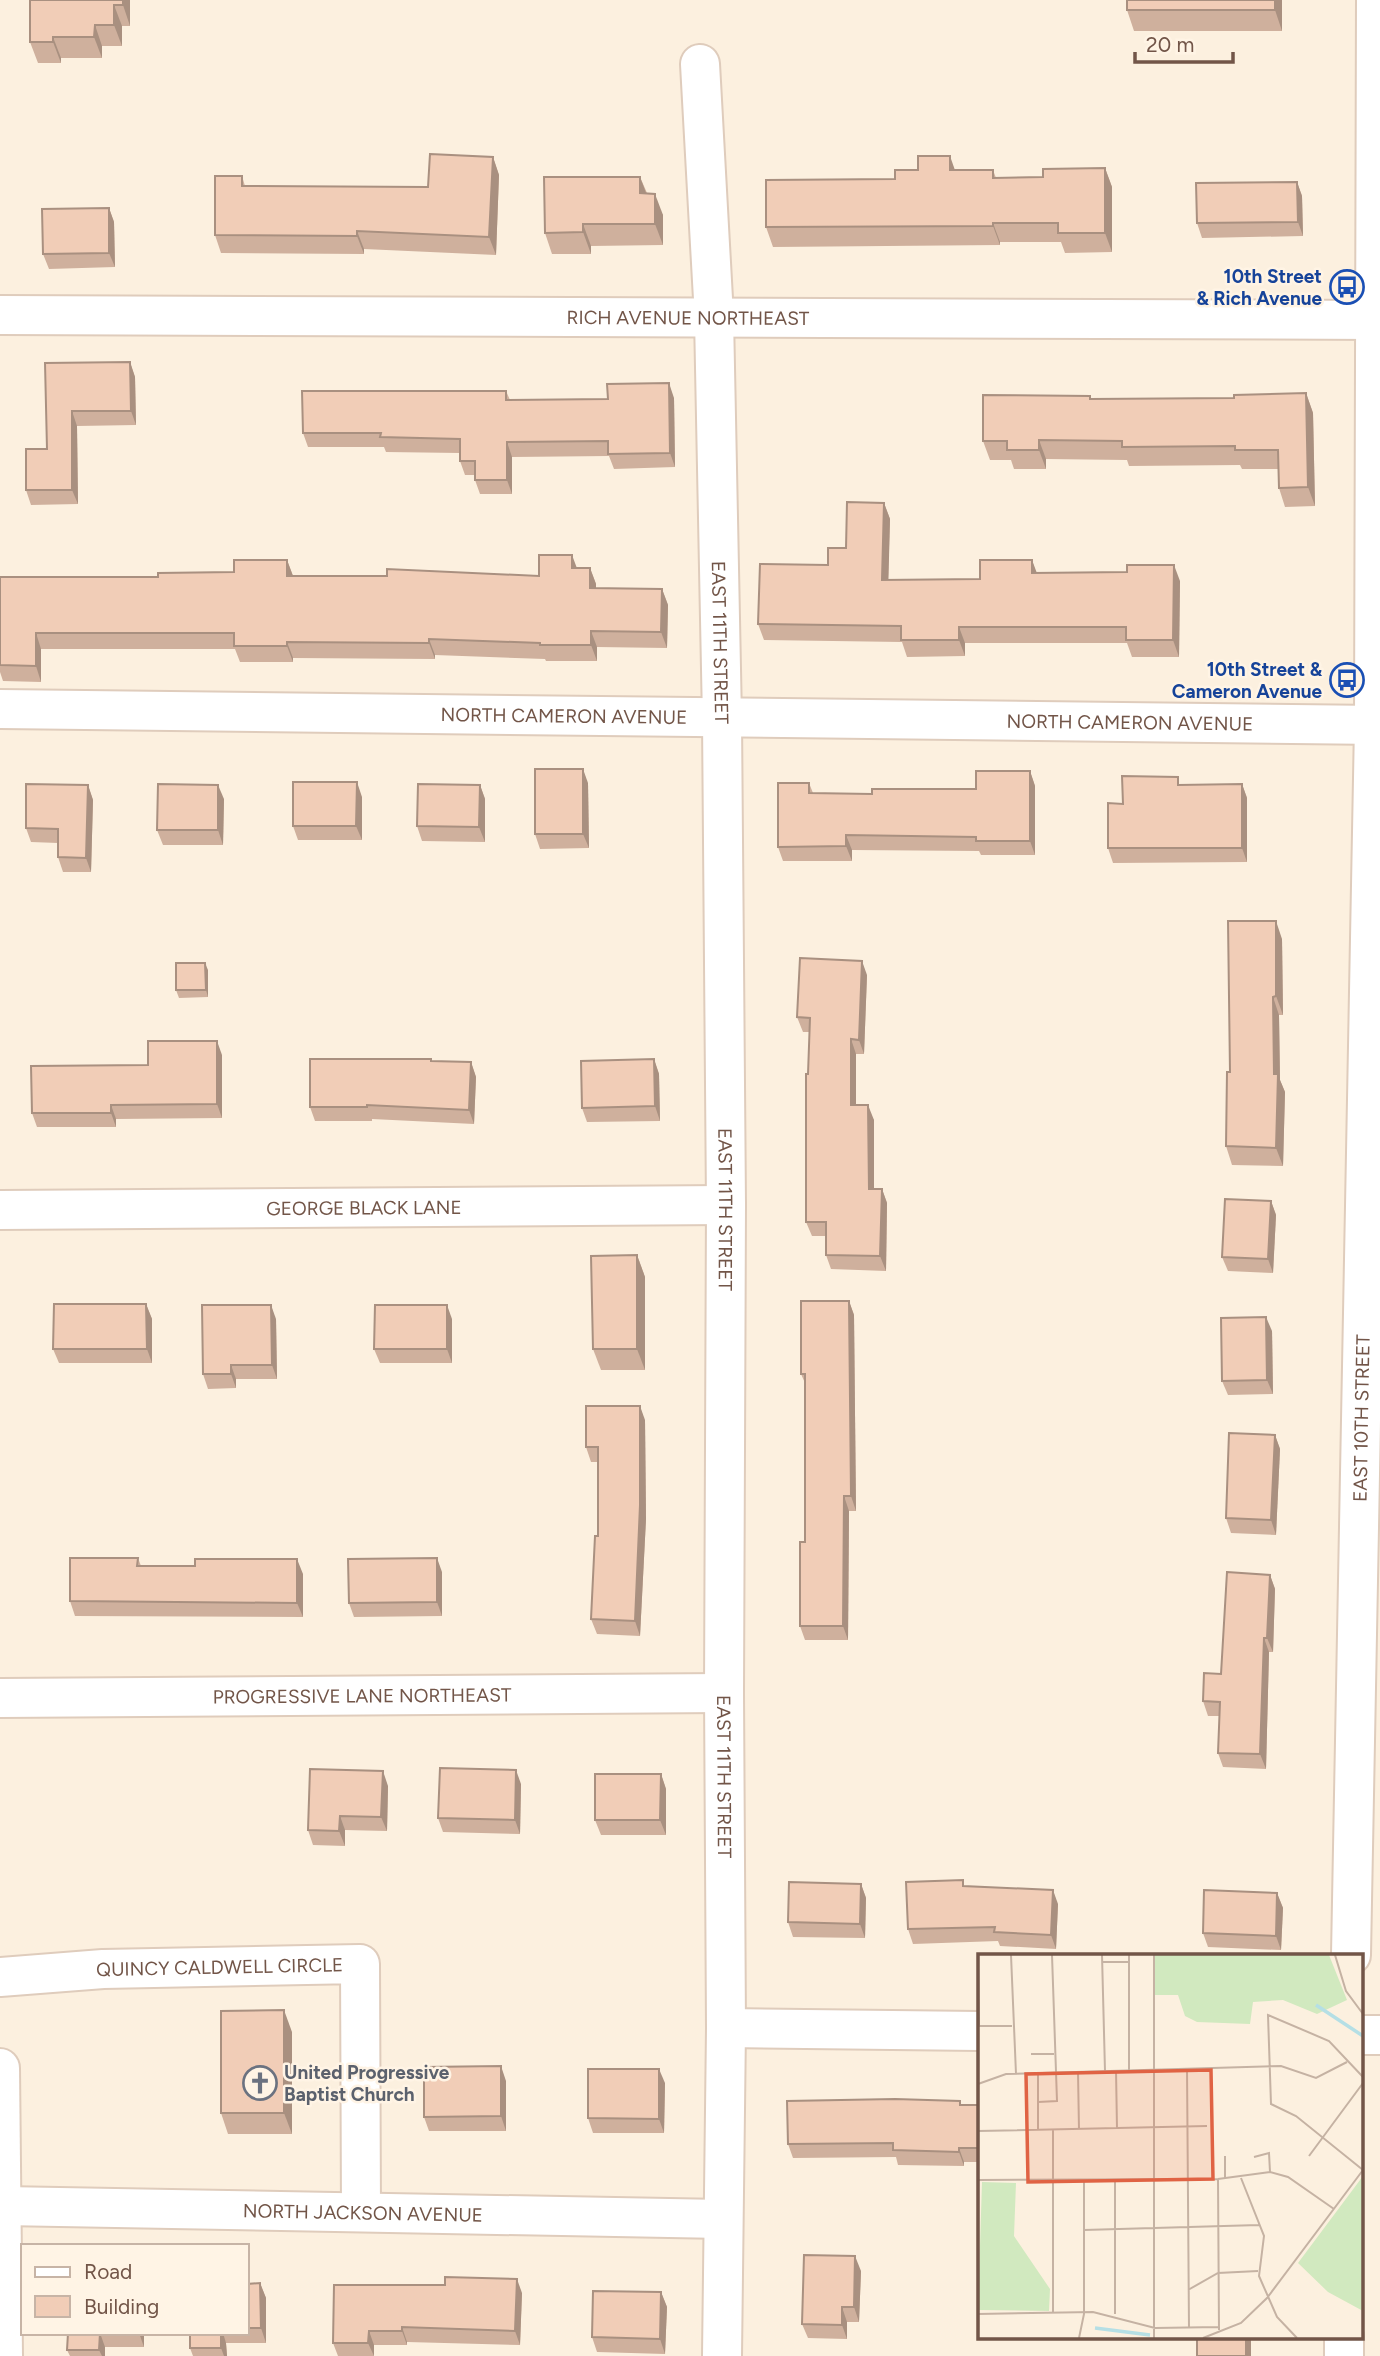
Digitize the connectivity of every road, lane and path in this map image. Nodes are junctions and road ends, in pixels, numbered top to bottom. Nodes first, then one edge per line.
1 (1376, 0) edge
2 (700, 64) dead end
3 (0, 315) edge
4 (714, 317) junction
5 (1378, 320) edge
6 (0, 709) edge
7 (723, 719) junction
8 (1377, 725) edge
9 (726, 1205) junction
10 (0, 1210) edge
11 (1372, 1254) edge
12 (1369, 1646) edge
13 (724, 1693) junction
14 (0, 1698) edge
15 (1351, 1954) edge
16 (0, 1977) edge
17 (726, 2028) junction
18 (978, 2031) edge
19 (1362, 2035) edge
20 (1380, 2035) edge
21 (0, 2068) edge
22 (3, 2206) junction
23 (362, 2212) junction
24 (723, 2219) junction
25 (1345, 2338) edge
26 (4, 2356) edge
27 (722, 2356) edge
28 (1344, 2356) edge

1 - 5 street, EAST 10TH STREET
2 - 4 street, EAST 11TH STREET
3 - 4 street, RICH AVENUE NORTHEAST
4 - 5 street, RICH AVENUE NORTHEAST
4 - 7 street, EAST 11TH STREET
5 - 8 street, EAST 10TH STREET
6 - 7 street, NORTH CAMERON AVENUE
7 - 8 street, NORTH CAMERON AVENUE
7 - 9 street, EAST 11TH STREET
8 - 11 street, EAST 10TH STREET
9 - 10 street, GEORGE BLACK LANE
9 - 13 street, EAST 11TH STREET
11 - 12 street, EAST 10TH STREET
12 - 15 street, EAST 10TH STREET
13 - 14 street, PROGRESSIVE LANE NORTHEAST
13 - 17 street, EAST 11TH STREET
16 - 23 street, QUINCY CALDWELL CIRCLE
17 - 18 street
17 - 24 street, EAST 11TH STREET
19 - 20 street
21 - 22 street
22 - 23 street, NORTH JACKSON AVENUE
22 - 26 street
23 - 24 street, NORTH JACKSON AVENUE
24 - 27 street, EAST 11TH STREET
25 - 28 street

